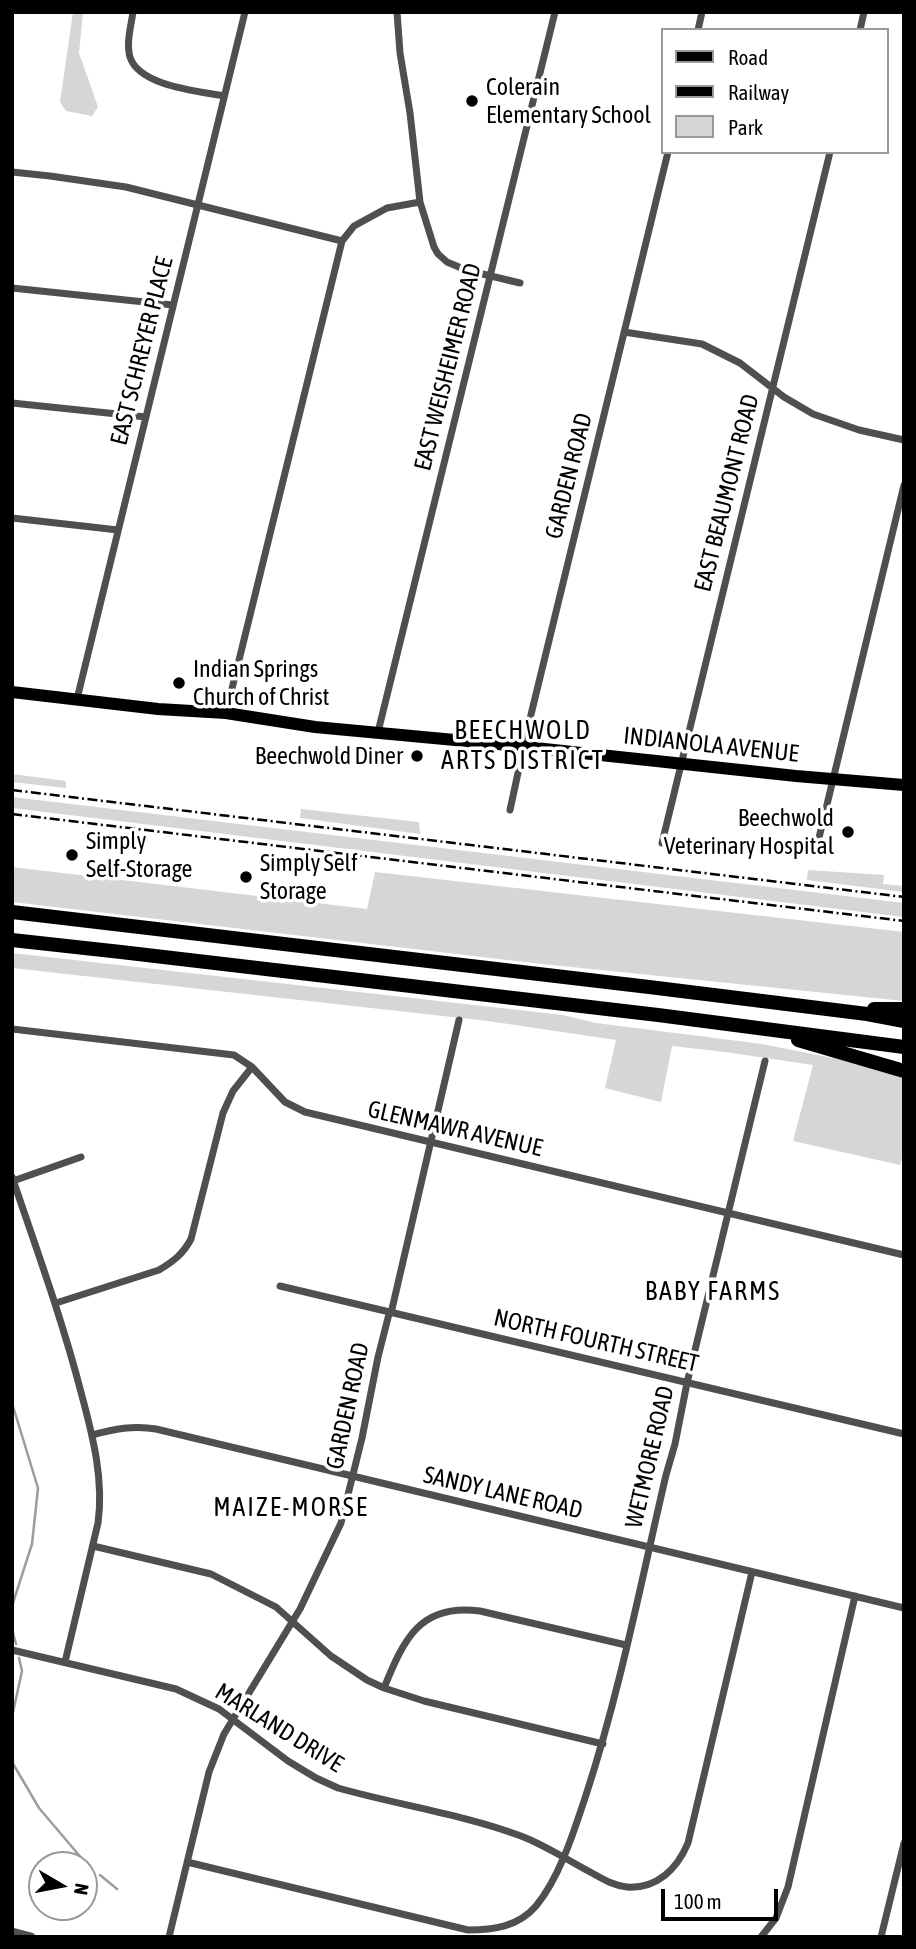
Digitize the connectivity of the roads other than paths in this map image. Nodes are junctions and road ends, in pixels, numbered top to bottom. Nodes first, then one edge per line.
1 (133, 12) edge
2 (245, 12) edge
3 (397, 12) edge
4 (555, 12) edge
5 (224, 96) junction
6 (668, 154) edge
7 (830, 154) edge
8 (12, 172) edge
9 (420, 202) junction
10 (198, 205) junction
11 (342, 241) junction
12 (490, 276) junction
13 (520, 283) dead end
14 (12, 288) edge
15 (173, 305) junction
16 (624, 332) junction
17 (772, 388) junction
18 (12, 404) edge
19 (146, 417) junction
20 (904, 440) edge
21 (904, 485) edge
22 (12, 518) edge
23 (900, 519) edge
24 (118, 530) junction
25 (12, 692) edge
26 (77, 699) junction
27 (226, 713) junction
28 (378, 732) junction
29 (523, 746) junction
30 (681, 763) junction
31 (833, 779) junction
32 (904, 785) edge
33 (510, 810) dead end
34 (662, 843) dead end
35 (817, 846) dead end
36 (12, 912) edge
37 (12, 940) edge
38 (904, 1009) edge
39 (826, 1010) junction
40 (458, 1020) dead end
41 (904, 1021) edge
42 (736, 1025) junction
43 (12, 1029) edge
44 (904, 1047) edge
45 (765, 1060) dead end
46 (253, 1067) junction
47 (904, 1071) edge
48 (431, 1142) junction
49 (81, 1157) dead end
50 (13, 1179) edge
51 (728, 1213) junction
52 (904, 1255) edge
53 (280, 1286) dead end
54 (55, 1303) junction
55 (390, 1311) junction
56 (687, 1383) junction
57 (904, 1434) edge
58 (92, 1435) junction
59 (352, 1477) junction
60 (93, 1546) junction
61 (649, 1548) junction
62 (752, 1572) junction
63 (855, 1596) junction
64 (904, 1608) edge
65 (292, 1622) junction
66 (626, 1645) junction
67 (12, 1650) edge
68 (65, 1662) junction
69 (384, 1688) junction
70 (233, 1719) junction
71 (603, 1744) junction
72 (904, 1843) edge
73 (562, 1858) junction
74 (187, 1863) junction
75 (12, 1932) edge
76 (31, 1937) edge
77 (169, 1937) edge
78 (761, 1937) edge
79 (881, 1937) edge

1 - 5 street
2 - 5 street, EAST SCHREYER PLACE
3 - 9 street
4 - 12 street, EAST WEISHEIMER ROAD
5 - 10 street, EAST SCHREYER PLACE
6 - 16 street, GARDEN ROAD
7 - 17 street, EAST BEAUMONT ROAD
8 - 10 street
9 - 11 street
9 - 12 street
10 - 11 street
10 - 15 street, EAST SCHREYER PLACE
11 - 27 street
12 - 13 street
12 - 28 street, EAST WEISHEIMER ROAD
14 - 15 street
15 - 19 street, EAST SCHREYER PLACE
16 - 17 street
16 - 29 street, GARDEN ROAD
17 - 20 street
17 - 30 street, EAST BEAUMONT ROAD
18 - 19 street
19 - 24 street, EAST SCHREYER PLACE
21 - 23 street
22 - 24 street
23 - 31 street
24 - 26 street, EAST SCHREYER PLACE
25 - 26 main road, INDIANOLA AVENUE
26 - 27 main road, INDIANOLA AVENUE
27 - 28 main road, INDIANOLA AVENUE
28 - 29 main road, INDIANOLA AVENUE
29 - 30 main road, INDIANOLA AVENUE
29 - 33 street, GARDEN ROAD
30 - 31 main road, INDIANOLA AVENUE
30 - 34 street, EAST BEAUMONT ROAD
31 - 32 main road, INDIANOLA AVENUE
31 - 35 street
36 - 39 highway
37 - 42 highway
38 - 39 highway
39 - 41 highway
40 - 48 street, GARDEN ROAD
42 - 44 highway
42 - 47 highway
43 - 46 street, GLENMAWR AVENUE
45 - 51 street, WETMORE ROAD
46 - 48 street, GLENMAWR AVENUE
46 - 54 street
48 - 51 street, GLENMAWR AVENUE
48 - 55 street, GARDEN ROAD
49 - 50 street
50 - 54 street
51 - 52 street, GLENMAWR AVENUE
51 - 56 street, WETMORE ROAD
53 - 55 street, NORTH FOURTH STREET
54 - 58 street
55 - 56 street, NORTH FOURTH STREET
55 - 59 street, GARDEN ROAD
56 - 57 street, NORTH FOURTH STREET
56 - 61 street, WETMORE ROAD
58 - 59 street, SANDY LANE ROAD
58 - 60 street
59 - 61 street, SANDY LANE ROAD
59 - 65 street, GARDEN ROAD
60 - 65 street
60 - 68 street
61 - 62 street, SANDY LANE ROAD
61 - 66 street, WETMORE ROAD
62 - 63 street, SANDY LANE ROAD
62 - 73 street, MARLAND DRIVE
63 - 64 street, SANDY LANE ROAD
63 - 78 street
65 - 69 street
65 - 70 street, GARDEN ROAD
66 - 69 street
66 - 71 street, WETMORE ROAD
67 - 68 street, MARLAND DRIVE
68 - 70 street, MARLAND DRIVE
69 - 71 street
70 - 73 street, MARLAND DRIVE
70 - 74 street, GARDEN ROAD
71 - 73 street, WETMORE ROAD
72 - 79 street
73 - 74 street, WETMORE ROAD
74 - 77 street, GARDEN ROAD
75 - 76 street

